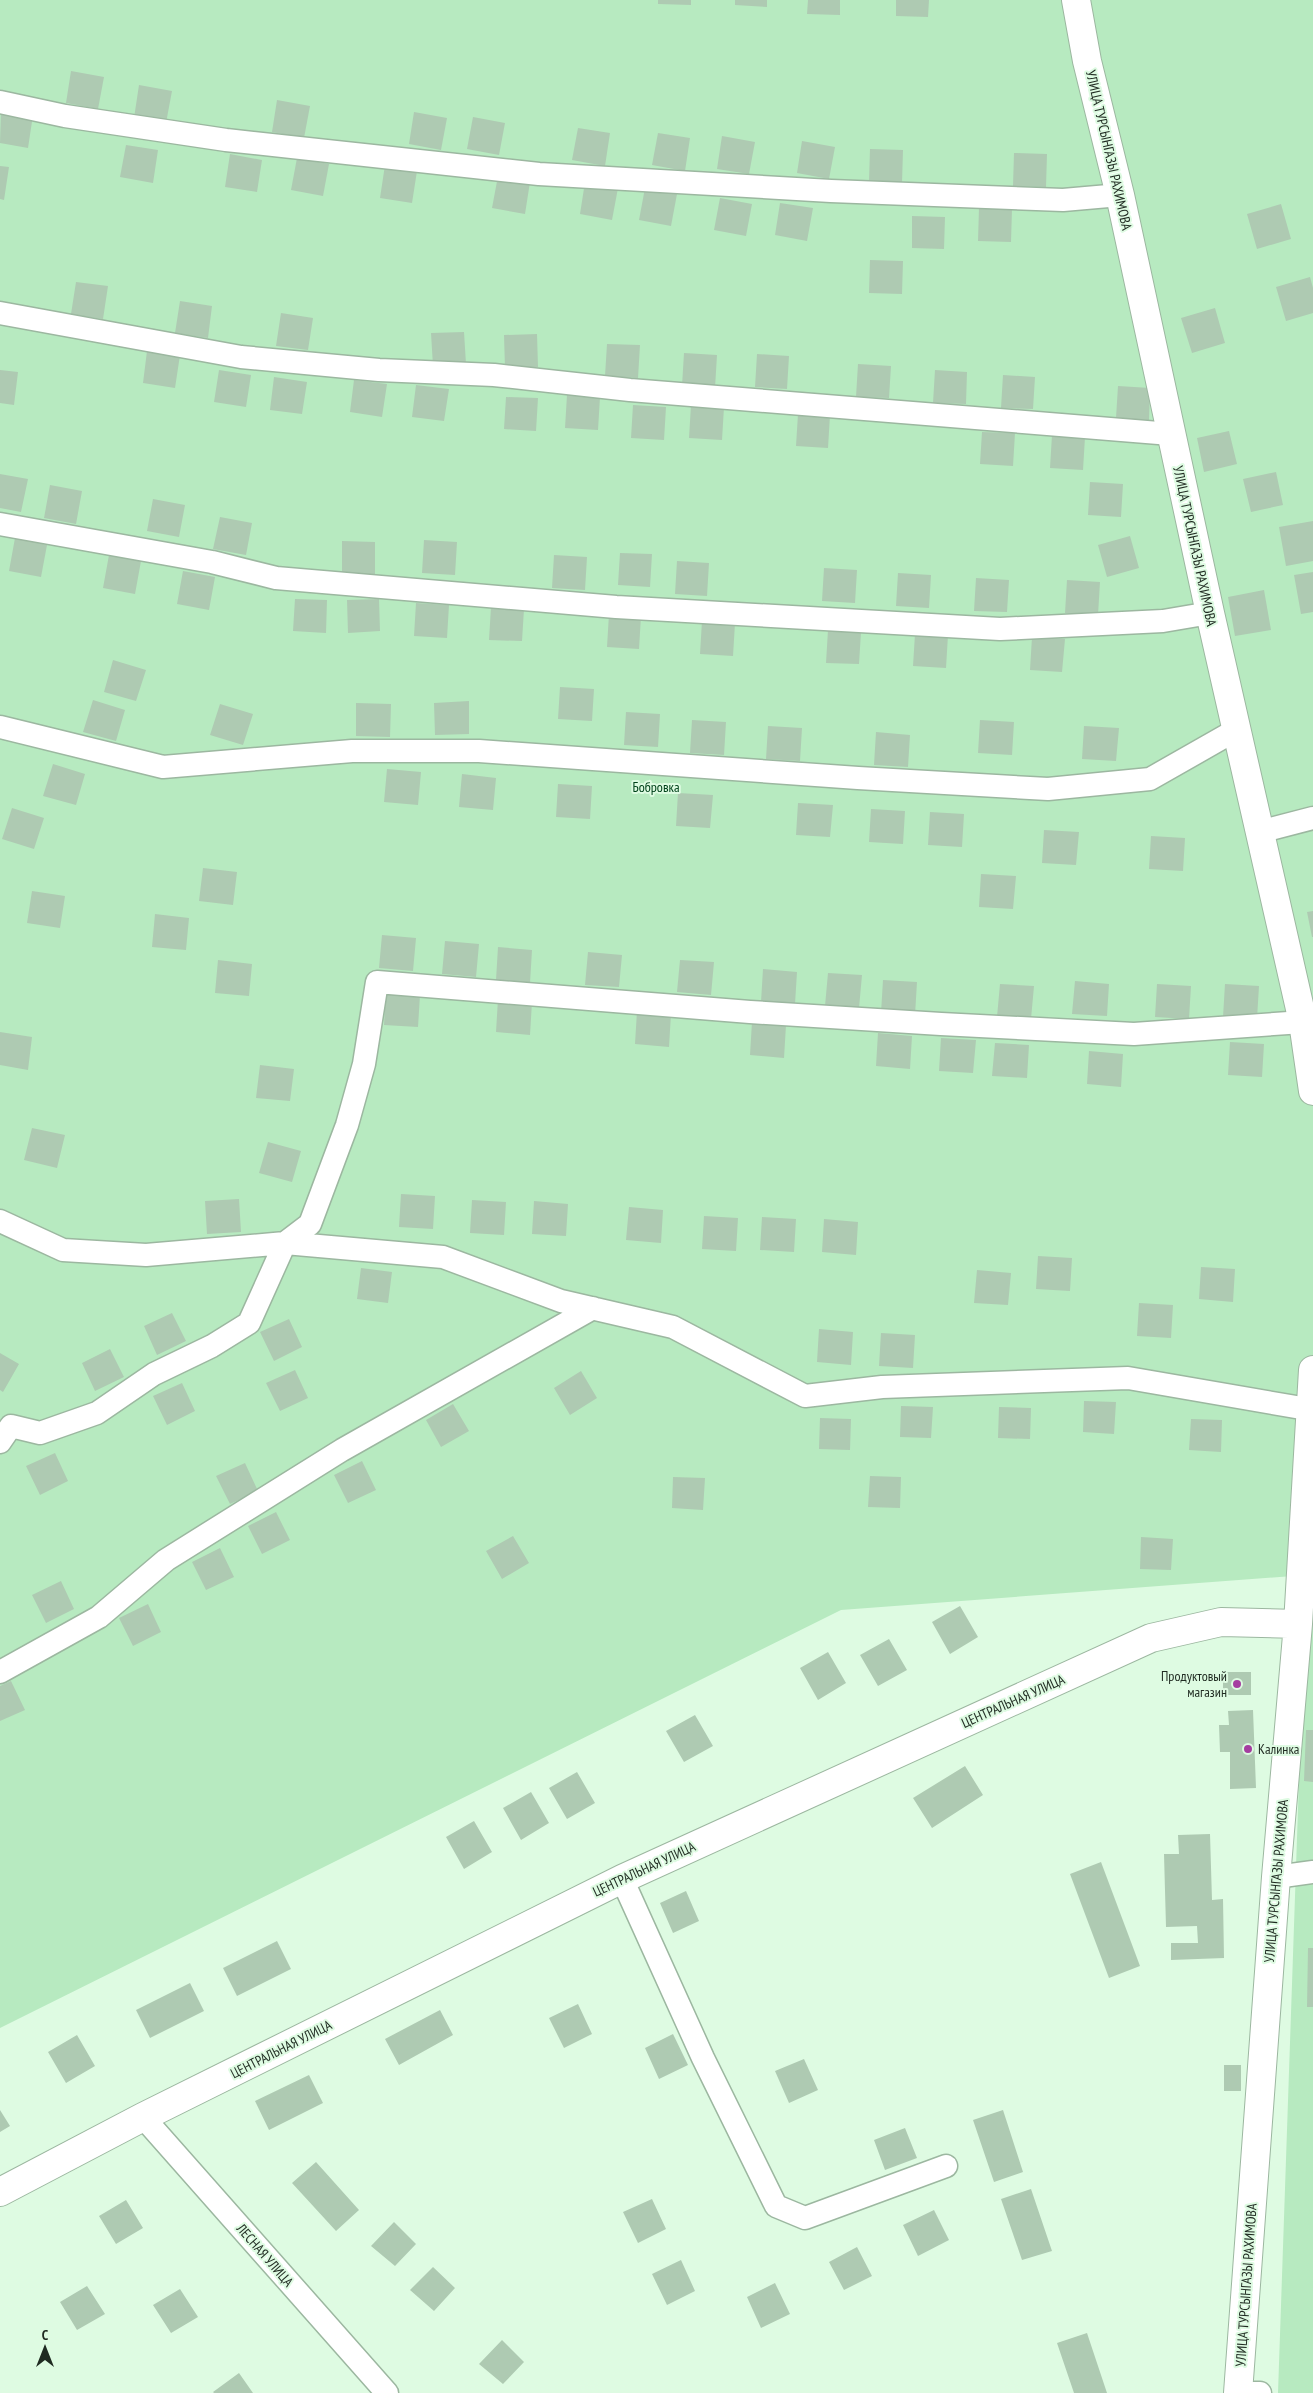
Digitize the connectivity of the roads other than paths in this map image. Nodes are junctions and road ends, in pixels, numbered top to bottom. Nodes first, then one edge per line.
1 (1076, 0) edge
2 (0, 102) edge
3 (1120, 195) junction
4 (0, 313) edge
5 (1171, 434) junction
6 (0, 524) edge
7 (1210, 613) junction
8 (0, 727) edge
9 (1236, 730) junction
10 (1313, 818) edge
11 (1259, 832) junction
12 (1303, 1022) junction
13 (1313, 1091) edge
14 (0, 1221) edge
15 (285, 1243) junction
16 (593, 1308) junction
17 (1313, 1370) edge
18 (1312, 1411) edge
19 (4, 1429) edge
20 (1305, 1624) edge
21 (0, 1672) edge
22 (1313, 1872) edge
23 (1276, 1877) junction
24 (622, 1879) junction
25 (143, 2117) junction
26 (946, 2166) dead end
27 (0, 2192) edge
28 (386, 2393) edge
29 (1243, 2393) edge

1 - 3 street, УЛИЦА ТУРСЫНГАЗЫ РАХИМОВА
2 - 3 street
3 - 5 street, УЛИЦА ТУРСЫНГАЗЫ РАХИМОВА
4 - 5 street
5 - 7 street, УЛИЦА ТУРСЫНГАЗЫ РАХИМОВА
6 - 7 street
7 - 9 street, УЛИЦА ТУРСЫНГАЗЫ РАХИМОВА
8 - 9 street
9 - 11 street, УЛИЦА ТУРСЫНГАЗЫ РАХИМОВА
10 - 11 street
11 - 12 street, УЛИЦА ТУРСЫНГАЗЫ РАХИМОВА
12 - 13 street, УЛИЦА ТУРСЫНГАЗЫ РАХИМОВА
12 - 15 street
14 - 15 street
15 - 16 street
15 - 19 street
16 - 18 street
16 - 21 street
17 - 18 street, УЛИЦА ТУРСЫНГАЗЫ РАХИМОВА
18 - 20 street, УЛИЦА ТУРСЫНГАЗЫ РАХИМОВА
20 - 23 street, УЛИЦА ТУРСЫНГАЗЫ РАХИМОВА
20 - 24 street, ЦЕНТРАЛЬНАЯ УЛИЦА
22 - 23 street
23 - 29 street, УЛИЦА ТУРСЫНГАЗЫ РАХИМОВА
24 - 25 street, ЦЕНТРАЛЬНАЯ УЛИЦА
24 - 26 street
25 - 27 street, ЦЕНТРАЛЬНАЯ УЛИЦА
25 - 28 street, ЛЕСНАЯ УЛИЦА

